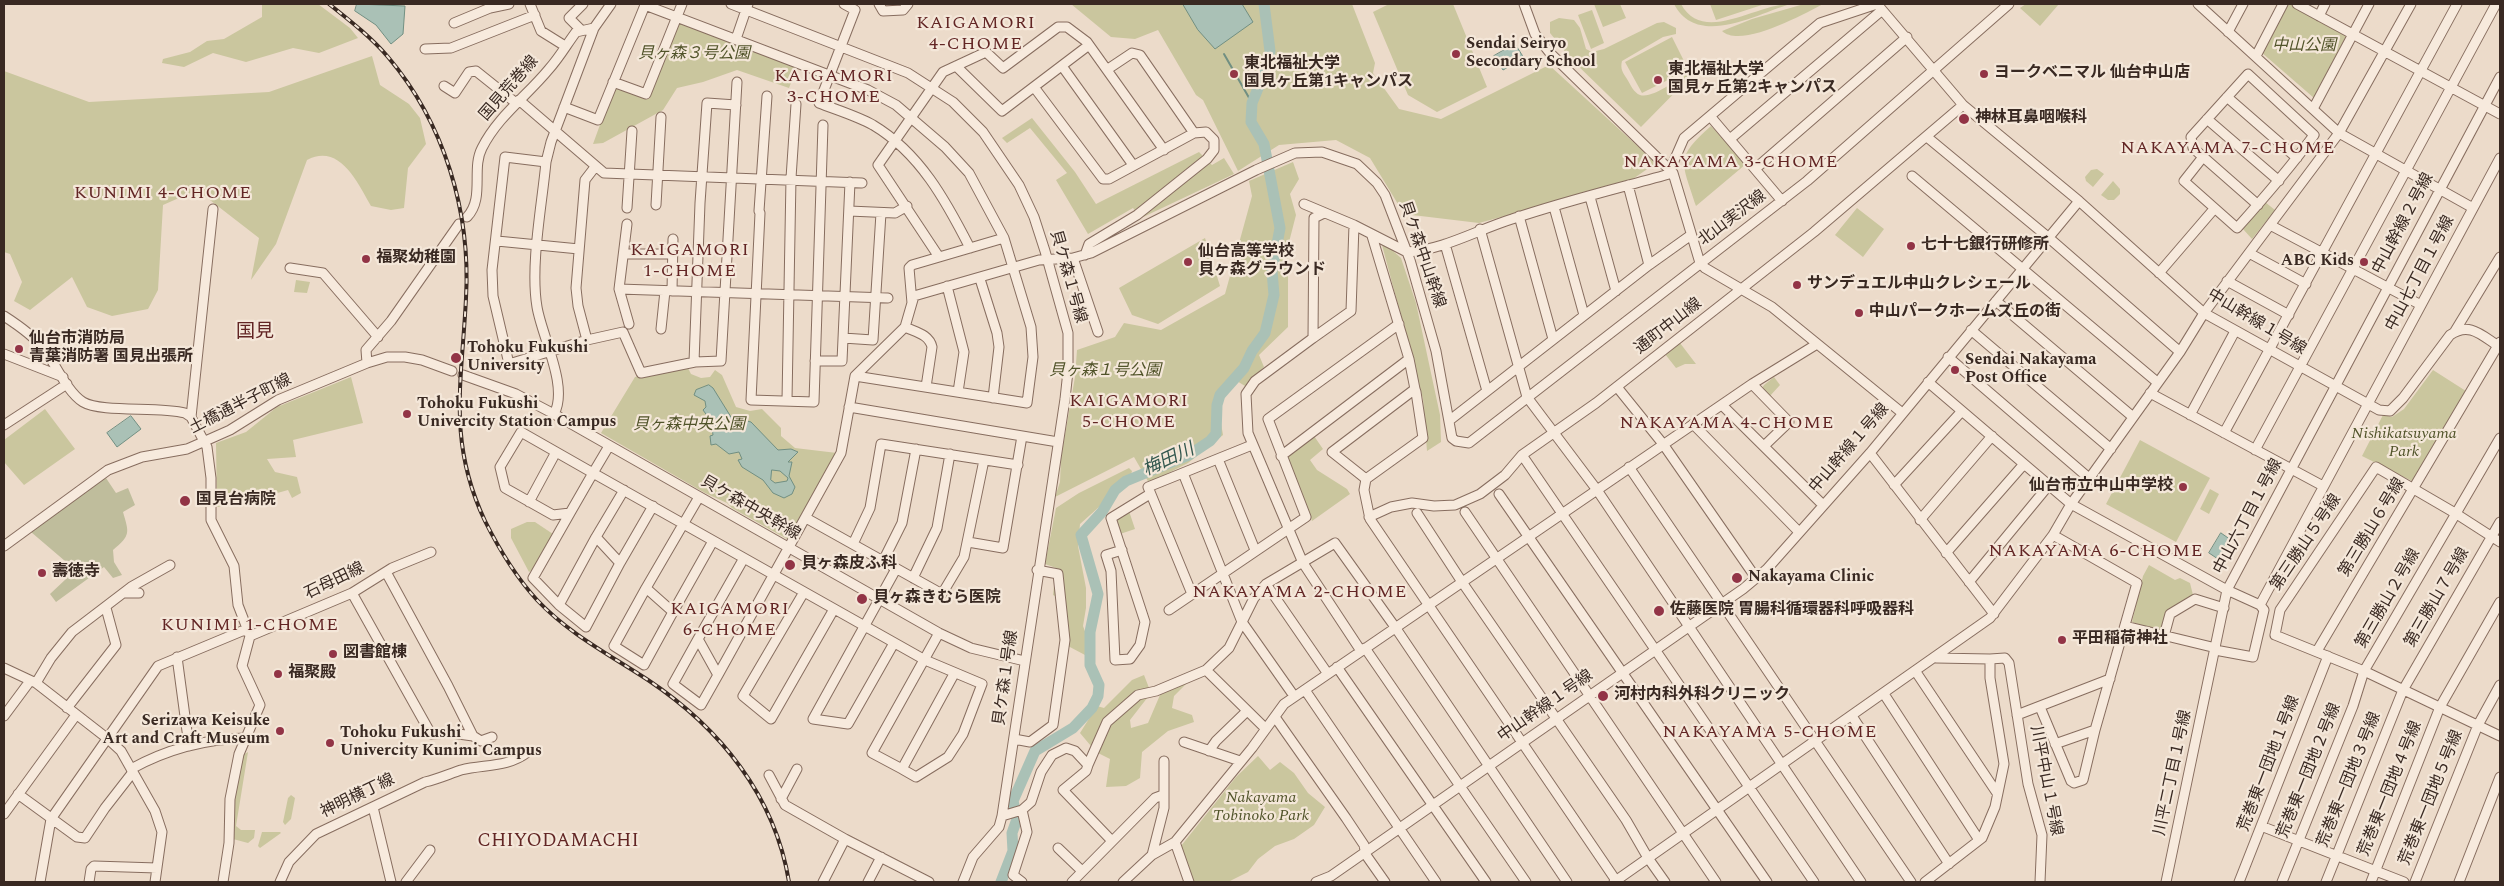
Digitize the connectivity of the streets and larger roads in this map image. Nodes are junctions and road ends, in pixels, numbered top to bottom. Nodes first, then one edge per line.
1 (509, 4) edge
2 (527, 4) edge
3 (531, 4) edge
4 (583, 4) edge
5 (611, 4) edge
6 (682, 4) edge
7 (731, 4) edge
8 (844, 4) edge
9 (879, 4) edge
10 (908, 4) edge
11 (1524, 4) edge
12 (2009, 4) edge
13 (2243, 4) edge
14 (2283, 4) edge
15 (2296, 4) edge
16 (2326, 4) edge
17 (2369, 4) edge
18 (2411, 4) edge
19 (2456, 4) edge
20 (2496, 4) edge
21 (2202, 5) edge
22 (1878, 6) edge
23 (747, 7) edge
24 (2500, 7) edge
25 (535, 15) junction
26 (2319, 16) junction
27 (677, 17) junction
28 (454, 23) dead end
29 (594, 28) junction
30 (580, 29) junction
31 (2228, 32) junction
32 (2352, 34) junction
33 (1907, 37) junction
34 (736, 39) junction
35 (1089, 45) junction
36 (565, 46) junction
37 (841, 47) junction
38 (425, 49) dead end
39 (2384, 51) junction
40 (2256, 56) junction
41 (956, 66) junction
42 (1062, 66) junction
43 (1934, 69) junction
44 (1108, 70) junction
45 (2421, 71) junction
46 (830, 76) junction
47 (2500, 77) edge
48 (2284, 81) junction
49 (613, 82) junction
50 (737, 82) dead end
51 (444, 86) dead end
52 (932, 87) junction
53 (1034, 87) junction
54 (2452, 88) junction
55 (2272, 95) junction
56 (766, 96) dead end
57 (2227, 97) junction
58 (518, 102) junction
59 (736, 104) junction
60 (796, 104) dead end
61 (1963, 105) junction
62 (2484, 105) junction
63 (564, 107) junction
64 (2313, 109) junction
65 (2500, 114) edge
66 (1710, 116) junction
67 (661, 117) dead end
68 (911, 117) junction
69 (2207, 119) junction
70 (823, 125) dead end
71 (632, 131) dead end
72 (554, 132) junction
73 (1194, 133) junction
74 (2339, 133) junction
75 (1927, 137) junction
76 (1730, 139) junction
77 (894, 141) junction
78 (1164, 150) junction
79 (2377, 154) junction
80 (2203, 157) junction
81 (2297, 158) junction
82 (2500, 158) edge
83 (546, 162) junction
84 (1134, 165) junction
85 (595, 167) junction
86 (1755, 169) junction
87 (2406, 170) junction
88 (1671, 172) junction
89 (629, 174) junction
90 (658, 175) junction
91 (1912, 176) dead end
92 (702, 177) junction
93 (730, 178) junction
94 (761, 180) junction
95 (793, 181) junction
96 (821, 181) junction
97 (2279, 181) junction
98 (850, 182) junction
99 (862, 183) dead end
100 (1628, 185) junction
101 (2439, 189) junction
102 (1590, 197) junction
103 (1782, 201) junction
104 (2079, 201) junction
105 (1304, 204) dead end
106 (656, 205) dead end
107 (2258, 205) junction
108 (907, 206) junction
109 (1554, 207) junction
110 (628, 208) dead end
111 (2473, 208) junction
112 (213, 209) dead end
113 (2214, 209) junction
114 (849, 212) junction
115 (1324, 212) junction
116 (881, 213) junction
117 (1519, 216) junction
118 (466, 217) dead end
119 (459, 224) dead end
120 (627, 224) dead end
121 (2270, 224) junction
122 (1354, 225) junction
123 (1480, 229) junction
124 (1691, 235) junction
125 (1372, 236) junction
126 (1004, 238) junction
127 (2049, 238) junction
128 (673, 239) dead end
129 (497, 241) junction
130 (1445, 244) junction
131 (538, 245) junction
132 (970, 248) junction
133 (578, 249) junction
134 (1407, 252) junction
135 (2323, 252) junction
136 (2249, 253) junction
137 (625, 254) junction
138 (673, 254) junction
139 (1085, 255) junction
140 (2500, 256) edge
141 (939, 258) junction
142 (1073, 258) junction
143 (1048, 260) junction
144 (1700, 263) junction
145 (1649, 265) junction
146 (290, 268) dead end
147 (2023, 268) junction
148 (2354, 268) junction
149 (1012, 269) junction
150 (2159, 273) junction
151 (980, 279) junction
152 (2227, 281) junction
153 (2306, 284) junction
154 (947, 286) junction
155 (2388, 287) junction
156 (619, 288) junction
157 (1742, 290) junction
158 (669, 291) junction
159 (1616, 291) junction
160 (696, 292) junction
161 (724, 293) junction
162 (756, 294) junction
163 (789, 295) junction
164 (817, 296) junction
165 (846, 298) junction
166 (876, 298) junction
167 (888, 298) dead end
168 (1996, 301) junction
169 (912, 304) junction
170 (2421, 305) junction
171 (2204, 313) junction
172 (1584, 315) junction
173 (2289, 315) junction
174 (4, 316) edge
175 (630, 324) dead end
176 (1399, 324) junction
177 (904, 327) junction
178 (661, 329) dead end
179 (1971, 330) junction
180 (2235, 331) junction
181 (1098, 332) dead end
182 (2455, 332) junction
183 (378, 337) junction
184 (843, 338) junction
185 (1313, 338) junction
186 (1553, 339) junction
187 (588, 340) junction
188 (1817, 344) junction
189 (2500, 345) edge
190 (2270, 350) junction
191 (548, 352) junction
192 (2180, 352) junction
193 (4, 356) edge
194 (1948, 357) junction
195 (1409, 359) junction
196 (815, 361) junction
197 (694, 362) junction
198 (367, 363) junction
199 (1519, 366) junction
200 (2300, 367) junction
201 (452, 370) dead end
202 (463, 375) dead end
203 (855, 376) junction
204 (65, 380) junction
205 (1928, 382) junction
206 (2157, 382) junction
207 (1752, 384) junction
208 (2336, 386) junction
209 (926, 387) junction
210 (1617, 387) junction
211 (1415, 389) junction
212 (1486, 391) junction
213 (958, 392) junction
214 (2150, 393) junction
215 (1527, 397) junction
216 (993, 398) junction
217 (787, 400) junction
218 (2370, 404) junction
219 (1722, 405) junction
220 (849, 407) junction
221 (1962, 411) junction
222 (1901, 412) junction
223 (554, 414) junction
224 (2190, 415) junction
225 (191, 417) junction
226 (2133, 417) junction
227 (1450, 420) junction
228 (1693, 424) junction
229 (4, 426) edge
230 (1555, 433) junction
231 (2224, 434) junction
232 (1022, 436) junction
233 (1992, 436) junction
234 (2500, 438) edge
235 (203, 442) junction
236 (1058, 442) junction
237 (1463, 442) joint
238 (1663, 444) junction
239 (1252, 445) junction
240 (608, 446) junction
241 (1764, 446) junction
242 (916, 449) junction
243 (2110, 449) junction
244 (2255, 450) junction
245 (556, 452) junction
246 (1870, 453) junction
247 (950, 454) junction
248 (1522, 455) junction
249 (1281, 456) junction
250 (1218, 459) junction
251 (984, 460) junction
252 (2024, 464) junction
253 (1018, 465) junction
254 (1629, 467) junction
255 (2290, 469) junction
256 (593, 473) junction
257 (1183, 473) junction
258 (1366, 479) junction
259 (2090, 479) junction
260 (1894, 485) junction
261 (2049, 485) junction
262 (2322, 486) junction
263 (2414, 488) junction
264 (624, 490) junction
265 (1597, 490) junction
266 (1150, 494) junction
267 (1499, 494) dead end
268 (699, 497) junction
269 (530, 502) junction
270 (1823, 504) junction
271 (2072, 504) junction
272 (653, 506) junction
273 (1465, 512) dead end
274 (570, 513) junction
275 (1417, 513) dead end
276 (1563, 513) junction
277 (2455, 513) junction
278 (1369, 517) junction
279 (806, 518) junction
280 (1920, 520) junction
281 (2500, 522) edge
282 (683, 524) junction
283 (1287, 530) junction
284 (1799, 532) junction
285 (2053, 535) junction
286 (1529, 536) junction
287 (596, 537) junction
288 (2491, 537) junction
289 (713, 540) junction
290 (968, 542) junction
291 (2500, 542) edge
292 (853, 544) junction
293 (4, 546) edge
294 (789, 548) junction
295 (1122, 550) junction
296 (1255, 550) junction
297 (431, 552) dead end
298 (1946, 553) junction
299 (744, 558) junction
300 (1496, 559) junction
301 (883, 561) junction
302 (620, 563) junction
303 (1303, 563) junction
304 (170, 565) dead end
305 (896, 569) junction
306 (1037, 570) junction
307 (386, 572) junction
308 (1223, 573) junction
309 (774, 575) junction
310 (913, 578) junction
311 (1756, 578) junction
312 (1462, 582) junction
313 (1969, 582) junction
314 (1266, 584) junction
315 (646, 588) junction
316 (2227, 590) junction
317 (804, 592) junction
318 (124, 593) junction
319 (139, 593) dead end
320 (352, 593) junction
321 (1192, 594) junction
322 (879, 598) junction
323 (2500, 602) edge
324 (1722, 603) junction
325 (559, 605) junction
326 (1429, 605) junction
327 (2261, 606) junction
328 (106, 608) junction
329 (2224, 608) junction
330 (834, 609) junction
331 (1169, 610) dead end
332 (673, 612) junction
333 (1994, 614) junction
334 (2280, 614) junction
335 (1242, 622) junction
336 (864, 626) junction
337 (2125, 626) junction
338 (1395, 627) junction
339 (1688, 627) junction
340 (940, 633) junction
341 (249, 634) junction
342 (2164, 636) junction
343 (698, 639) junction
344 (894, 643) junction
345 (1656, 649) junction
346 (2216, 649) junction
347 (1363, 650) junction
348 (2317, 651) junction
349 (2328, 656) junction
350 (177, 657) junction
351 (1936, 658) junction
352 (1990, 659) junction
353 (925, 660) junction
354 (1025, 661) junction
355 (1337, 667) junction
356 (4, 668) edge
357 (1206, 670) junction
358 (2211, 670) joint
359 (1623, 671) junction
360 (2364, 671) junction
361 (1916, 672) junction
362 (954, 674) junction
363 (1328, 674) junction
364 (718, 675) junction
365 (2110, 679) junction
366 (33, 682) junction
367 (2500, 685) edge
368 (1305, 690) junction
369 (2403, 690) junction
370 (1884, 694) junction
371 (1589, 695) junction
372 (1294, 696) junction
373 (2040, 707) junction
374 (2440, 707) junction
375 (67, 708) junction
376 (1247, 711) junction
377 (76, 715) junction
378 (2018, 715) junction
379 (4, 716) edge
380 (1852, 716) junction
381 (1275, 717) junction
382 (1555, 719) junction
383 (2478, 725) junction
384 (1266, 729) junction
385 (2095, 730) junction
386 (473, 736) junction
387 (2500, 736) edge
388 (492, 737) dead end
389 (246, 738) junction
390 (108, 739) junction
391 (1014, 739) junction
392 (1817, 740) junction
393 (1184, 742) dead end
394 (1521, 742) junction
395 (2055, 744) junction
396 (188, 746) junction
397 (1209, 751) junction
398 (528, 752) dead end
399 (1240, 761) junction
400 (1164, 762) dead end
401 (1088, 765) junction
402 (1488, 765) junction
403 (1782, 765) junction
404 (797, 769) dead end
405 (902, 769) junction
406 (132, 770) junction
407 (769, 775) dead end
408 (2500, 777) edge
409 (1458, 786) junction
410 (1750, 788) junction
411 (1998, 793) junction
412 (18, 794) junction
413 (1163, 795) junction
414 (781, 799) junction
415 (1432, 805) junction
416 (373, 807) junction
417 (1022, 810) junction
418 (1718, 810) junction
419 (4, 814) edge
420 (1006, 814) junction
421 (51, 819) junction
422 (2261, 826) junction
423 (1398, 829) junction
424 (1683, 834) junction
425 (845, 839) junction
426 (1979, 840) junction
427 (1112, 841) junction
428 (1175, 842) junction
429 (2299, 842) junction
430 (1058, 848) dead end
431 (430, 850) dead end
432 (1365, 852) junction
433 (1152, 855) junction
434 (2336, 856) junction
435 (881, 857) junction
436 (1648, 858) junction
437 (1948, 864) junction
438 (157, 868) junction
439 (1082, 871) junction
440 (2375, 872) junction
441 (1333, 879) edge
442 (40, 882) edge
443 (89, 882) edge
444 (155, 882) edge
445 (223, 882) edge
446 (280, 882) edge
447 (391, 882) edge
448 (406, 882) edge
449 (823, 882) edge
450 (868, 882) edge
451 (929, 882) edge
452 (963, 882) edge
453 (1022, 882) edge
454 (1072, 882) edge
455 (1123, 882) edge
456 (1189, 882) edge
457 (1316, 882) edge
458 (1385, 882) edge
459 (1436, 882) edge
460 (1486, 882) edge
461 (1526, 882) edge
462 (1567, 882) edge
463 (1616, 882) edge
464 (1665, 882) edge
465 (1716, 882) edge
466 (1767, 882) edge
467 (1814, 882) edge
468 (1861, 882) edge
469 (1911, 882) edge
470 (1925, 882) edge
471 (2040, 882) edge
472 (2166, 882) edge
473 (2239, 882) edge
474 (2282, 882) edge
475 (2326, 882) edge
476 (2371, 882) edge
477 (2404, 882) edge
478 (2415, 882) edge
479 (2458, 882) edge

1 - 28 street
2 - 3 street
3 - 25 street
4 - 30 street
5 - 29 street
6 - 27 street
7 - 23 street, 貝ケ森１号線
8 - 37 street
9 - 10 street
11 - 88 street
12 - 43 street, 北山実沢線
13 - 31 street
14 - 40 street
15 - 26 street
16 - 26 street
17 - 32 street
18 - 39 street
19 - 45 street
20 - 24 street
20 - 54 street
21 - 31 street
22 - 33 street
22 - 66 street
22 - 76 street
23 - 34 street
23 - 37 street, 貝ケ森１号線
25 - 36 street
25 - 38 street
26 - 32 street
27 - 34 street
27 - 49 street
27 - 49 street
29 - 30 street
29 - 63 street
30 - 36 street, 国見荒巻線
31 - 40 street
32 - 39 street
32 - 64 street
33 - 43 street
33 - 86 street
34 - 46 street
35 - 41 street
35 - 42 street
35 - 44 street
36 - 58 street, 国見荒巻線
37 - 46 street
37 - 52 street, 貝ケ森１号線
39 - 45 street
39 - 74 street
40 - 48 street
41 - 52 street
41 - 53 street
42 - 53 street
42 - 84 street
43 - 61 street
43 - 103 street, 北山実沢線
44 - 73 street
44 - 78 street
45 - 54 street
45 - 79 street
46 - 68 street
46 - 77 street
47 - 62 street, 中山幹線２号線
48 - 55 street
48 - 64 street
49 - 63 street
50 - 59 street
51 - 58 street
52 - 68 street
52 - 143 street, 貝ケ森１号線
53 - 84 street
54 - 62 street
54 - 87 street
55 - 57 street
55 - 81 street
56 - 94 street
57 - 69 street
57 - 81 street
58 - 72 street
58 - 118 street, 国見荒巻線
59 - 92 street
59 - 93 street
60 - 95 street
61 - 75 street, 通町中山線
61 - 104 street
62 - 65 street
62 - 101 street, 中山幹線２号線
63 - 72 street
64 - 74 street
66 - 76 street
66 - 88 street
67 - 90 street
68 - 77 street
68 - 126 street
69 - 80 street
69 - 97 street
70 - 96 street
71 - 89 street
72 - 83 street
72 - 85 street
73 - 78 street
73 - 139 street
74 - 79 street
74 - 121 street
75 - 127 street
75 - 157 street, 通町中山線
76 - 86 street
77 - 108 street
77 - 132 street
78 - 84 street
79 - 87 street
79 - 135 street
80 - 107 street
80 - 113 street
81 - 97 street
82 - 111 street, 中山七丁目１号線
83 - 129 street
83 - 131 street
85 - 89 street
85 - 133 street
86 - 103 street
87 - 101 street
87 - 148 street
88 - 100 street
88 - 124 street
89 - 90 street
89 - 110 street
90 - 92 street
90 - 106 street
91 - 147 street
92 - 93 street
92 - 160 street
93 - 94 street
93 - 161 street
94 - 95 street
94 - 162 street
95 - 96 street
95 - 163 street
96 - 98 street
96 - 164 street
97 - 107 street
98 - 99 street
98 - 114 street
100 - 102 street
100 - 145 street
101 - 111 street
101 - 155 street, 中山幹線２号線
102 - 109 street
102 - 159 street
103 - 144 street, 北山実沢線
104 - 127 street, 中山幹線１号線
104 - 150 street, 中山幹線１号線
105 - 115 street
107 - 113 street
108 - 116 street
108 - 141 street
109 - 117 street
109 - 172 street
111 - 170 street, 中山七丁目１号線
112 - 225 street
113 - 150 street
114 - 116 street
114 - 165 street
115 - 122 street
115 - 185 street
116 - 166 street
117 - 123 street
117 - 186 street
119 - 183 street
120 - 137 street
121 - 135 street
121 - 136 street
122 - 125 street
122 - 185 street
123 - 130 street
123 - 199 street
124 - 144 street
124 - 145 street
125 - 134 street
125 - 176 street
126 - 132 street
126 - 149 street
127 - 147 street, 中山幹線１号線
127 - 192 street
128 - 138 street
129 - 131 street
129 - 191 street
130 - 134 street
130 - 212 street
131 - 133 street
131 - 191 street
132 - 141 street
133 - 187 street
134 - 139 street, 貝ケ森中山幹線
134 - 227 street, 貝ケ森中山幹線
135 - 148 street
135 - 153 street
136 - 152 street
136 - 153 street
137 - 138 street
137 - 156 street
138 - 158 street
139 - 142 street
140 - 182 street
141 - 169 street
142 - 143 street
142 - 181 street
143 - 149 street
143 - 236 street, 貝ケ森１号線
144 - 157 street
144 - 215 street, 北山実沢線
145 - 159 street
146 - 183 street
147 - 168 street, 中山幹線１号線
147 - 206 street
148 - 155 street
148 - 200 street
149 - 151 street
149 - 216 street
150 - 171 street, 中山幹線１号線
151 - 154 street
151 - 216 street
152 - 171 street
152 - 173 street
153 - 173 street
154 - 169 street
154 - 213 street
155 - 170 street
155 - 208 street, 中山幹線２号線
156 - 158 street
156 - 175 street
157 - 188 street
157 - 210 street, 通町中山線
158 - 160 street
158 - 178 street
159 - 172 street
160 - 161 street
160 - 197 street
161 - 162 street
161 - 197 street
162 - 163 street
162 - 217 street
163 - 164 street
163 - 217 street
164 - 165 street
164 - 196 street
165 - 166 street
165 - 184 street
166 - 167 street
166 - 184 street
168 - 179 street, 中山幹線１号線
168 - 226 street
169 - 177 street
170 - 218 street, 中山七丁目１号線
171 - 180 street, 中山幹線１号線
171 - 192 street
172 - 186 street
173 - 190 street
174 - 204 street
176 - 195 street
176 - 249 street
177 - 203 street
177 - 209 street
179 - 194 street, 中山幹線１号線
179 - 243 street
180 - 190 street, 中山幹線１号線
180 - 224 street
182 - 189 street
182 - 218 street, 中山幹線１号線
183 - 198 street
184 - 196 street
185 - 239 street
186 - 199 street
187 - 191 street
187 - 197 street
188 - 207 street
188 - 222 street
189 - 263 street, 第三勝山６号線
190 - 200 street, 中山幹線１号線
190 - 231 street
191 - 223 street
192 - 206 street
193 - 204 street
194 - 205 street, 中山幹線１号線
194 - 259 street
195 - 211 street
195 - 249 street
196 - 217 street
198 - 201 street, 土橋通半子町線
198 - 235 street, 土橋通半子町線
199 - 212 street
199 - 215 street
200 - 208 street, 中山幹線１号線
200 - 244 street
202 - 223 street, 貝ケ森中央幹線
203 - 209 street
203 - 220 street
204 - 225 street
204 - 229 street
205 - 221 street
205 - 222 street, 中山幹線１号線
206 - 214 street
207 - 219 street
207 - 241 street
208 - 218 street, 中山幹線１号線
208 - 255 street, 中山六丁目１号線
209 - 213 street
210 - 230 street, 通町中山線
210 - 238 street
211 - 258 street
211 - 258 street
212 - 227 street
213 - 216 street
214 - 224 street
214 - 226 street
215 - 230 street
215 - 237 street, 北山実沢線
218 - 262 street, 中山七丁目１号線
219 - 228 street
219 - 241 street
220 - 232 street
220 - 279 street
221 - 233 street
221 - 260 street
222 - 246 street, 中山幹線１号線
223 - 240 street, 貝ケ森中央幹線
224 - 231 street
225 - 235 street
226 - 243 street
227 - 237 street, 貝ケ森中山幹線
228 - 238 street
228 - 284 street
230 - 248 street, 通町中山線
230 - 265 street
231 - 244 street
232 - 236 street
232 - 253 street
233 - 252 street
233 - 280 street
234 - 277 street, 第三勝山２号線
235 - 293 street, 土橋通半子町線
235 - 341 street
236 - 306 street, 貝ケ森１号線
238 - 254 street
238 - 311 street
239 - 250 street
239 - 283 street
240 - 256 street
240 - 268 street, 貝ケ森中央幹線
241 - 270 street
242 - 247 street
242 - 292 street
242 - 301 street
243 - 259 street
244 - 255 street
245 - 256 street
245 - 269 street
245 - 269 street
246 - 260 street
246 - 270 street, 中山幹線１号線
247 - 251 street
247 - 310 street
248 - 276 street
248 - 278 street, 通町中山線
249 - 283 street
250 - 257 street
250 - 296 street
251 - 253 street
251 - 290 street
252 - 261 street
252 - 298 street
253 - 290 street
254 - 265 street
254 - 324 street
255 - 262 street
255 - 316 street, 中山六丁目１号線
256 - 264 street
256 - 274 street
257 - 266 street
257 - 308 street
258 - 278 street
259 - 271 street
260 - 280 street
261 - 271 street
261 - 313 street
262 - 327 street, 中山七丁目１号線
263 - 277 street, 第三勝山５号線
263 - 334 street, 第三勝山５号線
263 - 348 street, 第三勝山６号線
264 - 272 street
264 - 287 street
265 - 276 street
265 - 339 street
266 - 295 street
266 - 321 street
267 - 286 street
268 - 282 street
268 - 294 street, 貝ケ森中央幹線
269 - 274 street
270 - 284 street, 中山幹線１号線
271 - 285 street
271 - 316 street
272 - 282 street
272 - 302 street
273 - 300 street
274 - 325 street
275 - 312 street
276 - 286 street
276 - 345 street
277 - 288 street, 第三勝山５号線
277 - 360 street, 第三勝山２号線
278 - 326 street
279 - 292 street
279 - 294 street
280 - 298 street
281 - 288 street, 第三勝山７号線
282 - 289 street
282 - 315 street
283 - 296 street
283 - 303 street
284 - 311 street, 中山幹線１号線
285 - 333 street
285 - 337 street
286 - 300 street
286 - 359 street
287 - 302 street
287 - 325 street
288 - 291 street, 第三勝山５号線
288 - 369 street, 第三勝山７号線
289 - 299 street
289 - 332 street
290 - 310 street
292 - 301 street
294 - 309 street
294 - 322 street, 貝ケ森中央幹線
295 - 295 street
296 - 308 street
297 - 307 street, 石母田線
298 - 313 street
299 - 309 street
299 - 343 street
300 - 312 street
300 - 371 street
301 - 305 street
302 - 325 street
303 - 314 street
303 - 338 street
303 - 347 street
304 - 318 street
305 - 310 street
305 - 322 street
306 - 354 street, 貝ケ森１号線
306 - 391 street
307 - 320 street, 石母田線
307 - 386 street
308 - 321 street
308 - 335 street
309 - 317 street
309 - 364 street
311 - 324 street, 中山幹線１号線
312 - 326 street
312 - 382 street
313 - 333 street
314 - 335 street
314 - 363 street
315 - 332 street
315 - 332 street
316 - 327 street
316 - 329 street, 中山六丁目１号線
317 - 330 street
317 - 330 street
318 - 319 street
318 - 328 street
320 - 341 street, 石母田線
320 - 386 street
321 - 331 street
322 - 336 street
322 - 340 street, 貝ケ森中央幹線
323 - 374 street, 荒巻東一団地４号線
324 - 339 street, 中山幹線１号線
324 - 392 street
326 - 338 street
326 - 394 street
327 - 334 street
327 - 346 street, 中山七丁目１号線
328 - 366 street
328 - 375 street
329 - 342 street
329 - 346 street, 中山六丁目１号線
330 - 336 street
333 - 351 street
334 - 348 street, 第三勝山５号線
335 - 357 street
335 - 372 street
336 - 344 street
336 - 344 street
337 - 342 street
337 - 365 street
338 - 347 street
338 - 402 street
339 - 345 street, 中山幹線１号線
339 - 403 street
340 - 353 street
340 - 354 street, 貝ケ森中央幹線
341 - 350 street, 石母田線
341 - 389 street
342 - 346 street
343 - 364 street
343 - 364 street
344 - 353 street
345 - 359 street, 中山幹線１号線
345 - 410 street
346 - 358 street, 中山六丁目１号線
347 - 355 street
347 - 409 street
348 - 349 street, 第三勝山５号線
349 - 360 street, 第三勝山５号線
349 - 422 street, 荒巻東一団地１号線
350 - 390 street, 石母田線
350 - 396 street
351 - 352 street
351 - 361 street
352 - 378 street, 川平中山１号線
352 - 411 street
353 - 362 street
353 - 405 street
354 - 391 street, 貝ケ森１号線
355 - 363 street
355 - 415 street
356 - 366 street
357 - 376 street
357 - 401 street
358 - 472 street, 川平二丁目１号線
359 - 371 street, 中山幹線１号線
359 - 418 street
360 - 369 street, 第三勝山２号線
360 - 429 street, 荒巻東一団地２号線
361 - 370 street
361 - 411 street
362 - 405 street
362 - 405 street
363 - 368 street
365 - 373 street
365 - 385 street
366 - 375 street
366 - 379 street
367 - 383 street, 荒巻東一団地５号線
368 - 372 street
368 - 423 street
369 - 374 street, 第三勝山２号線
369 - 434 street, 荒巻東一団地３号線
370 - 380 street
370 - 426 street
371 - 382 street, 中山幹線１号線
371 - 424 street
372 - 381 street
373 - 378 street
373 - 395 street
374 - 383 street, 第三勝山２号線
374 - 440 street, 荒巻東一団地４号線
375 - 377 street
376 - 384 street
376 - 397 street
377 - 390 street
377 - 412 street
378 - 471 street, 川平中山１号線
380 - 392 street
380 - 437 street
381 - 384 street
381 - 432 street
382 - 394 street, 中山幹線１号線
382 - 436 street
383 - 387 street, 第三勝山２号線
383 - 478 street, 荒巻東一団地５号線
384 - 399 street
385 - 395 street
385 - 395 street
386 - 388 street
389 - 396 street
389 - 445 street
390 - 406 street
390 - 421 street, 石母田線
391 - 420 street, 貝ケ森１号線
392 - 403 street
392 - 469 street
393 - 397 street
394 - 402 street, 中山幹線１号線
394 - 463 street
396 - 406 street
397 - 399 street
398 - 416 street, 神明横丁線
399 - 428 street
400 - 413 street
401 - 417 street
401 - 427 street
402 - 409 street, 中山幹線１号線
402 - 462 street
403 - 410 street
403 - 468 street
404 - 414 street
406 - 421 street
406 - 438 street
407 - 414 street
408 - 479 street
409 - 415 street, 中山幹線１号線
409 - 461 street
410 - 418 street
410 - 467 street
411 - 426 street
412 - 419 street
412 - 421 street
413 - 427 street
413 - 433 street
414 - 425 street
415 - 423 street, 中山幹線１号線
415 - 460 street
416 - 446 street, 神明横丁線
416 - 447 street
417 - 420 street
417 - 453 street
418 - 424 street
418 - 466 street
420 - 452 street
421 - 442 street
422 - 429 street
422 - 473 street, 荒巻東一団地１号線
423 - 432 street, 中山幹線１号線
423 - 459 street
424 - 436 street
424 - 465 street
425 - 435 street
425 - 449 street
426 - 437 street
427 - 439 street
428 - 433 street
428 - 456 street
429 - 434 street
429 - 474 street, 荒巻東一団地２号線
430 - 439 street
431 - 448 street
432 - 441 street, 中山幹線１号線
432 - 458 street
433 - 455 street
434 - 440 street
434 - 475 street, 荒巻東一団地３号線
435 - 450 street
435 - 451 street
436 - 463 street
436 - 464 street
437 - 470 street
438 - 443 street
438 - 444 street
439 - 454 street
440 - 476 street, 荒巻東一団地４号線
440 - 477 street
441 - 457 street, 中山幹線１号線

